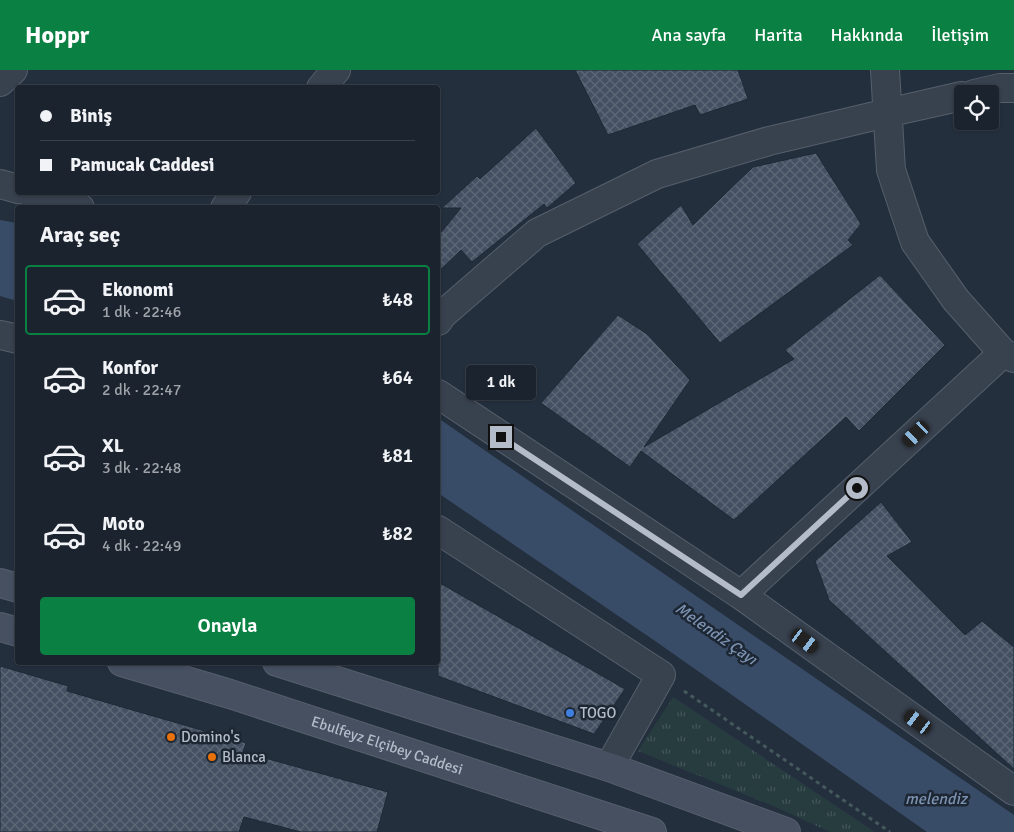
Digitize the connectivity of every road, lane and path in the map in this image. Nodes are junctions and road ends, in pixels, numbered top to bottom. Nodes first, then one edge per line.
1 (13, 70) edge
2 (336, 70) edge
3 (885, 70) edge
4 (0, 82) edge
5 (324, 85) edge
6 (999, 88) edge
7 (1014, 88) edge
8 (954, 98) edge
9 (887, 112) junction
10 (0, 184) edge
11 (15, 188) edge
12 (39, 195) edge
13 (71, 205) edge
14 (440, 318) edge
15 (0, 334) edge
16 (15, 338) edge
17 (1008, 355) edge
18 (440, 395) edge
19 (440, 531) edge
20 (0, 583) edge
21 (15, 587) edge
22 (741, 595) junction
23 (0, 627) edge
24 (15, 631) edge
25 (132, 665) edge
26 (286, 665) edge
27 (661, 675) junction
28 (609, 767) junction
29 (1014, 791) edge
30 (652, 832) edge
31 (786, 832) edge
32 (890, 832) edge

1 - 4 street
2 - 5 street
3 - 9 street
6 - 7 street
8 - 9 street
9 - 14 street
9 - 17 street
10 - 11 street
12 - 13 street
15 - 16 street
17 - 22 street
18 - 22 street
19 - 27 street
20 - 21 main road
22 - 29 street
23 - 24 main road
25 - 30 main road, Ebulfeyz Elçibey Caddesi
26 - 28 main road
27 - 28 street
27 - 32 path
28 - 31 main road

